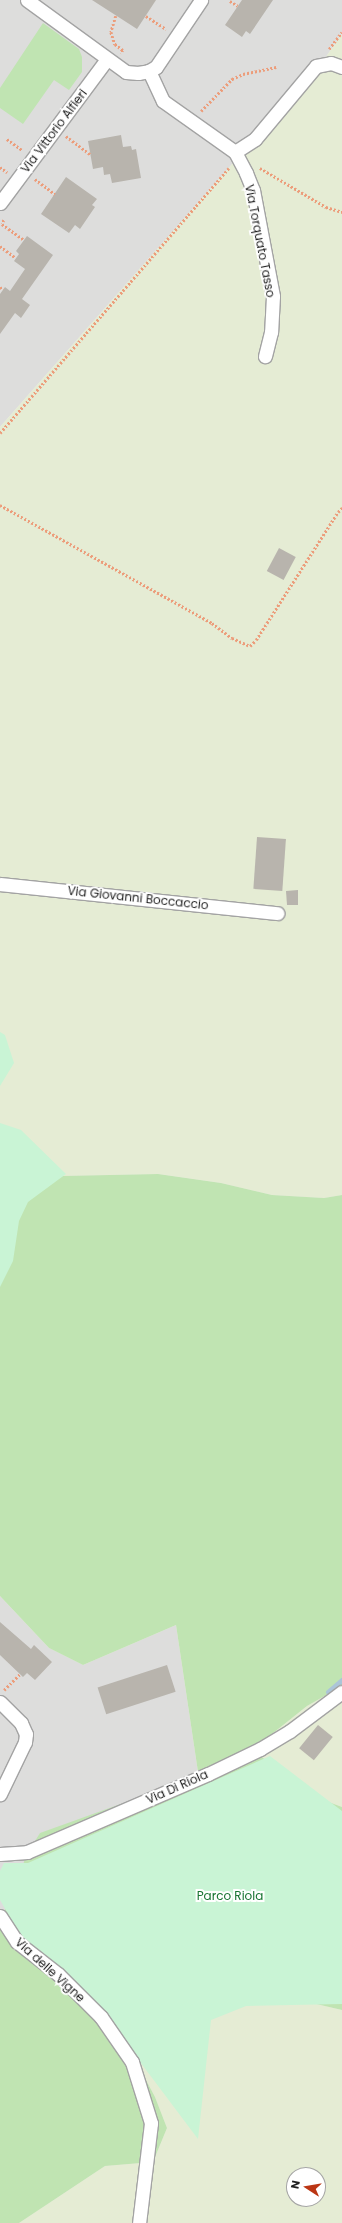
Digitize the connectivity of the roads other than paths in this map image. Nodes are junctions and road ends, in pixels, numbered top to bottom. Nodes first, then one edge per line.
1 (27, 0) edge
2 (201, 0) edge
3 (114, 57) junction
4 (342, 66) edge
5 (149, 71) junction
6 (235, 152) junction
7 (0, 203) edge
8 (265, 356) dead end
9 (0, 884) edge
10 (277, 913) dead end
11 (342, 1692) edge
12 (1, 1697) edge
13 (0, 1794) edge
14 (0, 1854) edge
15 (0, 1916) edge
16 (139, 2223) edge

1 - 3 street
2 - 5 street
3 - 5 street
3 - 7 street, Via Vittorio Alfieri
4 - 6 street
5 - 6 street
6 - 8 street, Via Torquato Tasso
9 - 10 street, Via Giovanni Boccaccio
11 - 14 street, Via Di Riola
12 - 13 street
15 - 16 street, Via delle Vigne

